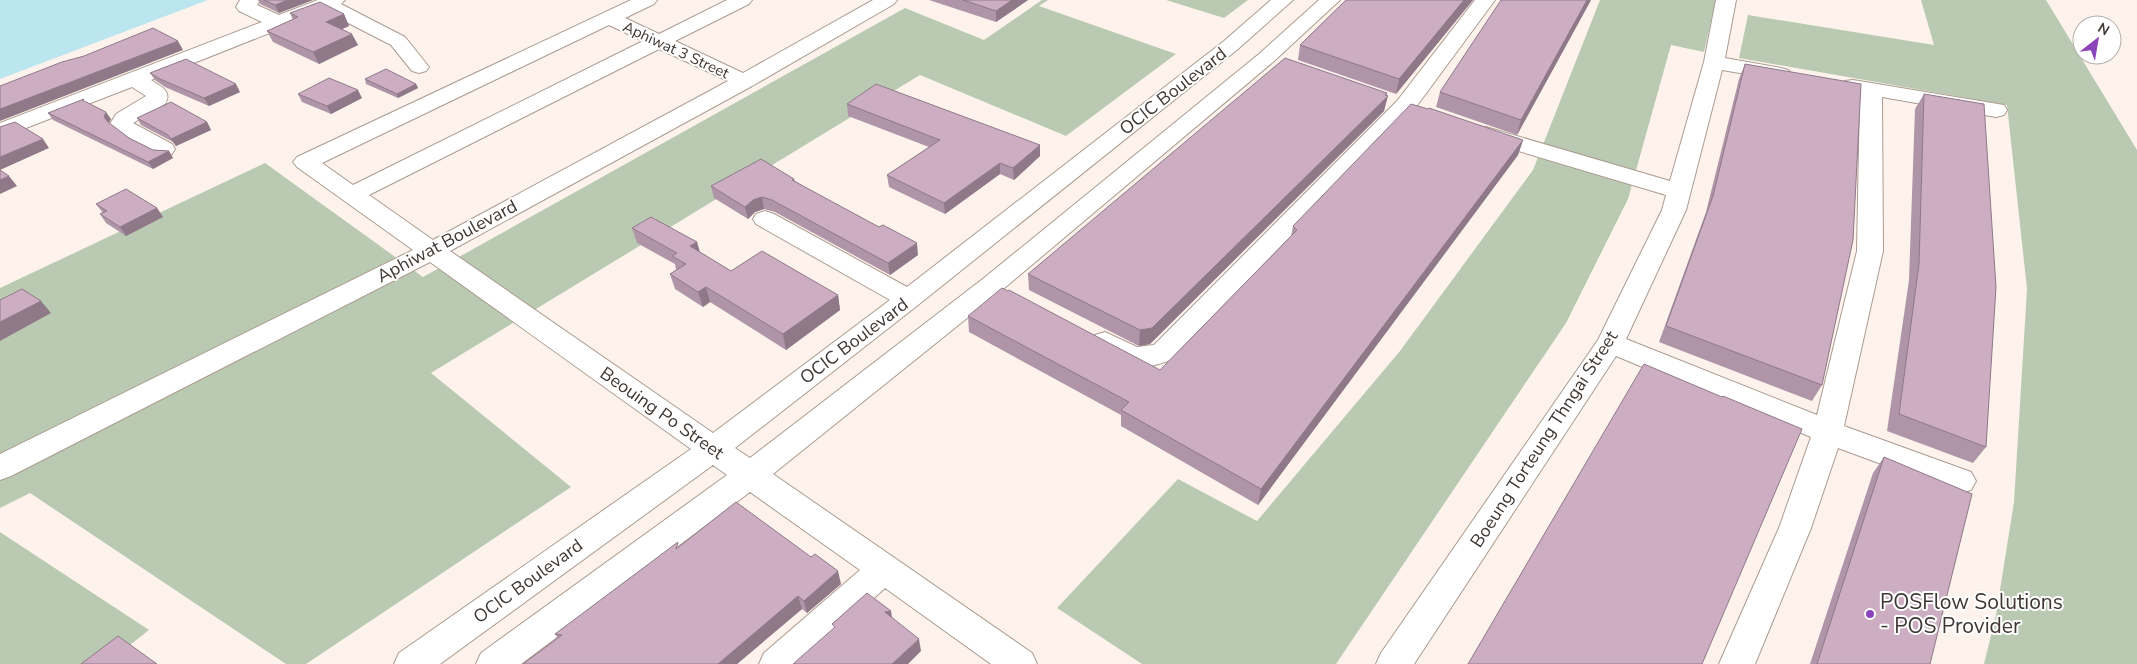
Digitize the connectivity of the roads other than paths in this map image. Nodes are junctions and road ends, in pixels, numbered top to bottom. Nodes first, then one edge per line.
1 (250, 0) edge
2 (647, 0) edge
3 (742, 0) edge
4 (887, 0) edge
5 (1283, 0) edge
6 (1330, 0) edge
7 (1486, 0) edge
8 (1726, 0) edge
9 (330, 2) edge
10 (609, 18) junction
11 (279, 22) junction
12 (661, 42) junction
13 (1714, 62) junction
14 (418, 67) dead end
15 (1802, 77) edge
16 (136, 78) junction
17 (744, 81) junction
18 (1832, 82) edge
19 (1872, 89) junction
20 (1996, 110) dead end
21 (1467, 127) edge
22 (0, 131) edge
23 (164, 149) edge
24 (1679, 191) junction
25 (351, 195) junction
26 (765, 218) dead end
27 (431, 251) junction
28 (993, 284) junction
29 (1018, 297) edge
30 (909, 299) junction
31 (1085, 332) edge
32 (1610, 343) junction
33 (1828, 432) junction
34 (713, 449) junction
35 (0, 468) edge
36 (750, 474) junction
37 (1960, 481) dead end
38 (884, 569) junction
39 (412, 664) edge
40 (494, 664) edge
41 (777, 664) edge
42 (1019, 664) edge
43 (1394, 664) edge
44 (1737, 664) edge

1 - 11 street
2 - 10 street
3 - 12 street
4 - 17 street, Aphiwat Boulevard
5 - 30 street, OCIC Boulevard
6 - 28 street, OCIC Boulevard
7 - 31 street
8 - 13 street, Boeung Torteung Thngai Street
9 - 11 street
9 - 14 street
10 - 12 street, Aphiwat 3 Street
10 - 25 street, Beouing Po Street
11 - 16 street
12 - 17 street, Aphiwat 3 Street
12 - 25 street
13 - 15 street
13 - 24 street, Boeung Torteung Thngai Street
16 - 22 street
16 - 23 street
17 - 27 street, Aphiwat Boulevard
18 - 19 street
19 - 20 street
19 - 33 street
21 - 24 street
24 - 32 street, Boeung Torteung Thngai Street
25 - 27 street, Beouing Po Street
26 - 30 street
27 - 34 street, Beouing Po Street
27 - 35 street, Aphiwat Boulevard
28 - 29 street
28 - 36 street, OCIC Boulevard
30 - 34 street, OCIC Boulevard
32 - 33 street
32 - 43 street, Boeung Torteung Thngai Street
33 - 37 street
33 - 44 street
34 - 36 street, Beouing Po Street
34 - 39 street, OCIC Boulevard
36 - 38 street, Beouing Po Street
36 - 40 street, OCIC Boulevard
38 - 41 street
38 - 42 street, Beouing Po Street

